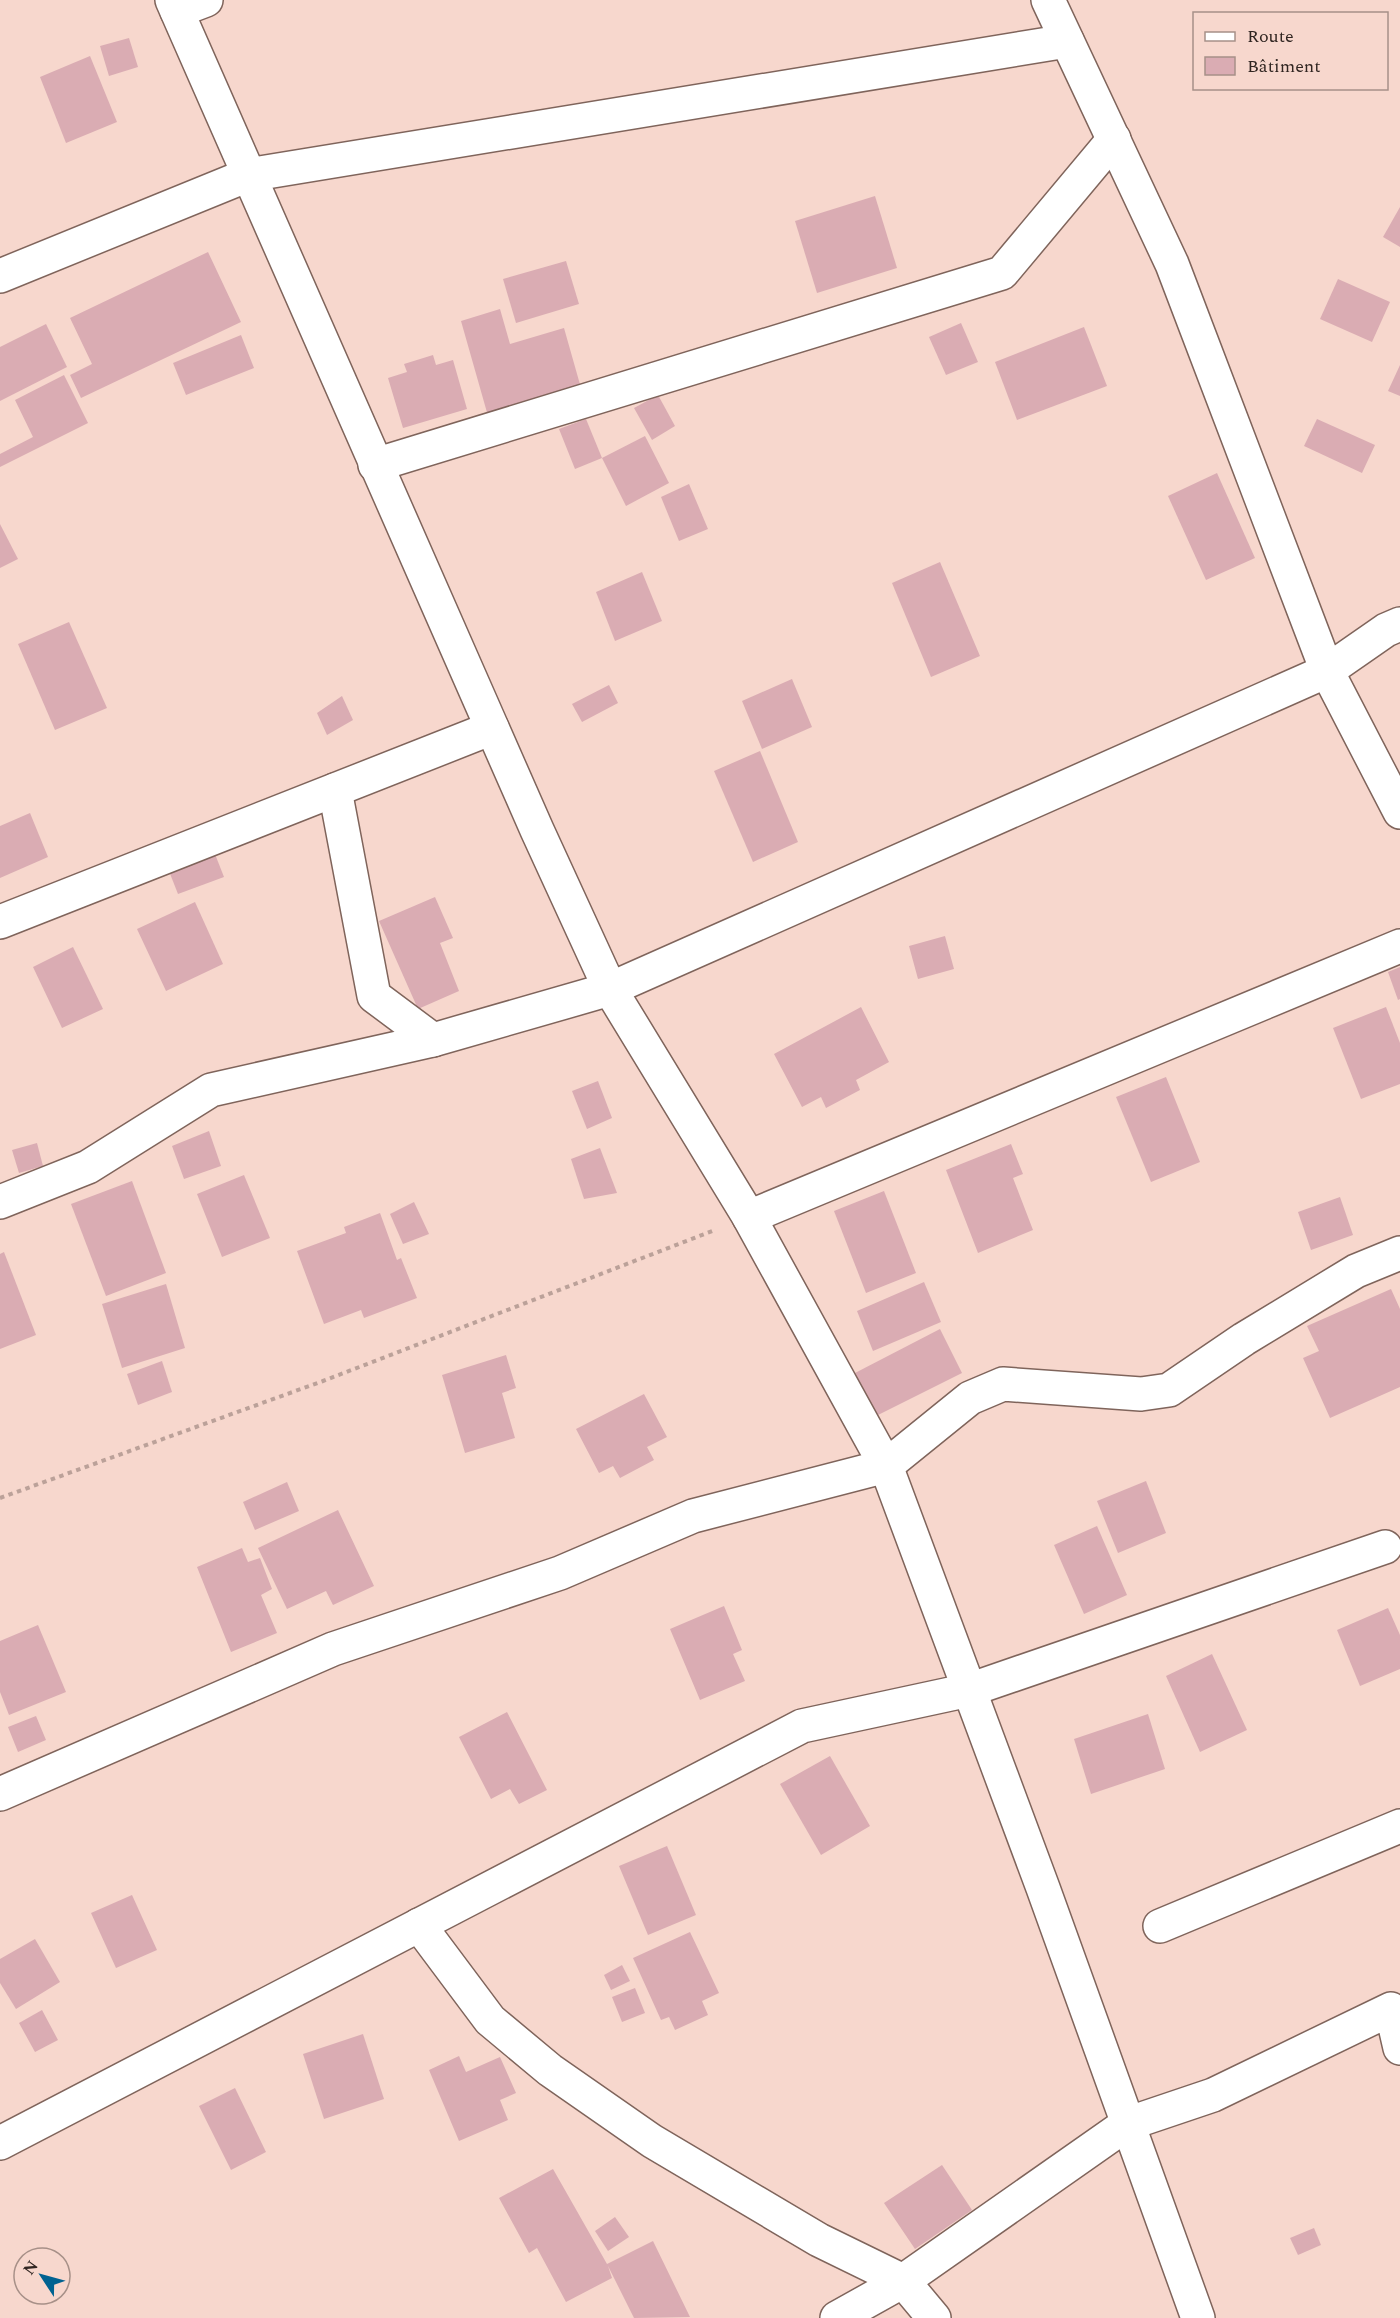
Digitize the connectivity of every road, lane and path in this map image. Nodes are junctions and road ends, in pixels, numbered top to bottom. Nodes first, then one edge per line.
1 (1048, 0) edge
2 (185, 4) edge
3 (1067, 41) junction
4 (1114, 139) junction
5 (248, 175) junction
6 (0, 276) edge
7 (375, 465) junction
8 (1400, 624) edge
9 (1327, 671) junction
10 (492, 728) junction
11 (335, 790) junction
12 (1400, 812) edge
13 (0, 922) edge
14 (1400, 946) edge
15 (610, 989) junction
16 (433, 1040) junction
17 (0, 1202) edge
18 (749, 1217) junction
19 (1400, 1252) edge
20 (886, 1466) junction
21 (0, 1498) edge
22 (1385, 1547) dead end
23 (969, 1690) junction
24 (0, 1794) edge
25 (1400, 1826) edge
26 (418, 1925) junction
27 (1160, 1926) dead end
28 (1400, 2048) edge
29 (1128, 2124) junction
30 (0, 2143) edge
31 (903, 2281) junction
32 (837, 2318) edge
33 (934, 2318) edge
34 (1198, 2318) edge

1 - 3 street
2 - 5 street
3 - 4 street
3 - 5 street
4 - 7 street
4 - 9 street
5 - 6 street
5 - 7 street
7 - 10 street
8 - 9 street
9 - 12 street
9 - 15 street
10 - 11 street
10 - 15 street
11 - 13 street
11 - 16 street
14 - 18 street
15 - 16 street
15 - 18 street
16 - 17 street
18 - 20 street
18 - 21 path
19 - 20 street
20 - 23 street
20 - 24 street
22 - 23 street
23 - 26 street
23 - 29 street
25 - 27 street
26 - 30 street
26 - 31 street
28 - 29 street
29 - 31 street
29 - 34 street
31 - 32 street
31 - 33 street

